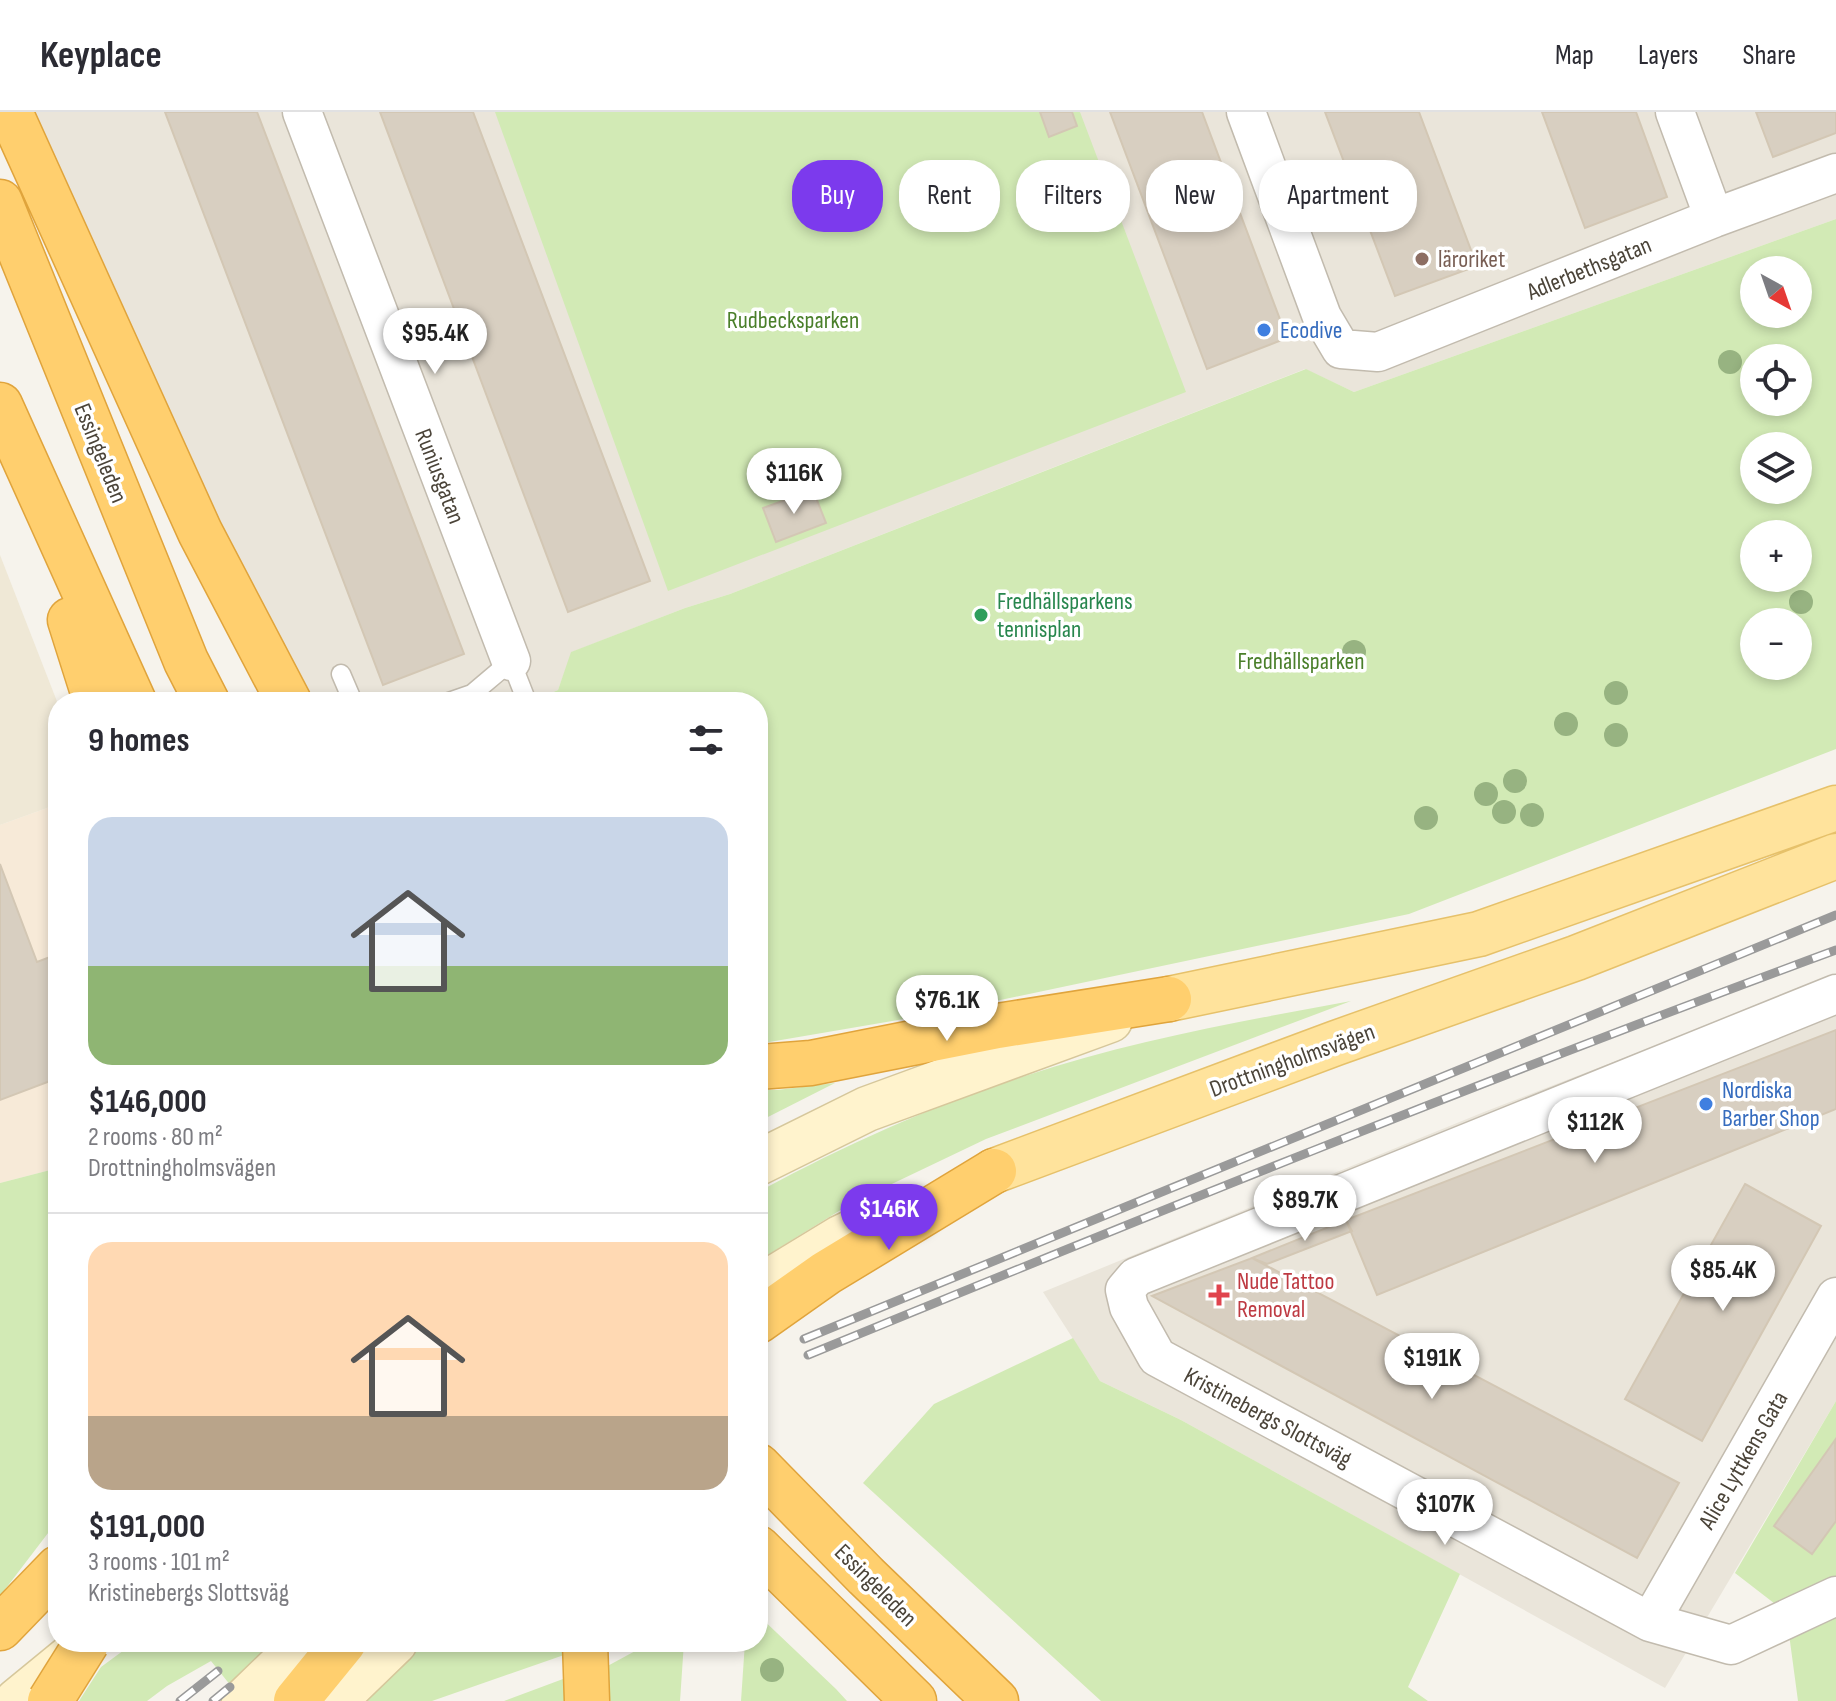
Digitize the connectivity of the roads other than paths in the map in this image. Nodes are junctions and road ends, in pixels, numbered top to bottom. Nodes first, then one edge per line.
1 (10, 112) edge
2 (302, 112) edge
3 (1246, 112) edge
4 (1675, 112) edge
5 (1836, 173) edge
6 (0, 202) edge
7 (1714, 218) junction
8 (4, 414) edge
9 (511, 661) junction
10 (341, 674) dead end
11 (93, 692) edge
12 (129, 692) edge
13 (202, 692) edge
14 (284, 692) edge
15 (349, 692) edge
16 (474, 692) edge
17 (523, 692) edge
18 (1836, 808) edge
19 (1836, 856) edge
20 (1836, 994) edge
21 (1169, 999) junction
22 (768, 1066) edge
23 (768, 1158) edge
24 (994, 1171) junction
25 (768, 1282) edge
26 (1836, 1297) edge
27 (768, 1314) edge
28 (768, 1476) edge
29 (768, 1558) edge
30 (48, 1578) edge
31 (1836, 1596) edge
32 (1650, 1622) junction
33 (0, 1628) edge
34 (76, 1652) edge
35 (82, 1652) edge
36 (295, 1652) edge
37 (336, 1652) edge
38 (385, 1652) edge
39 (585, 1652) edge
40 (888, 1684) edge
41 (17, 1701) edge
42 (50, 1701) edge
43 (244, 1701) edge
44 (296, 1701) edge
45 (334, 1701) edge
46 (587, 1701) edge
47 (914, 1701) edge
48 (996, 1701) edge

1 - 14 highway
2 - 9 street, Runiusgatan
3 - 7 street, Adlerbethsgatan
4 - 7 street
5 - 7 street, Adlerbethsgatan
6 - 13 highway, Essingeleden
8 - 11 highway
8 - 12 highway
9 - 16 lane
9 - 17 lane
10 - 15 lane
18 - 21 main road
19 - 24 main road, Drottningholmsvägen
20 - 32 street, Kristinebergs Slottsväg
21 - 22 highway
21 - 23 main road
24 - 25 main road, Drottningholmsvägen
24 - 27 highway
26 - 32 street, Alice Lyttkens Gata
28 - 48 highway, Essingeleden
29 - 40 highway
30 - 33 highway
31 - 32 street, Kristinebergs Slottsväg
34 - 41 main road
35 - 42 highway, bridge
36 - 43 main road
37 - 44 highway
38 - 45 main road
39 - 46 highway
40 - 47 highway

